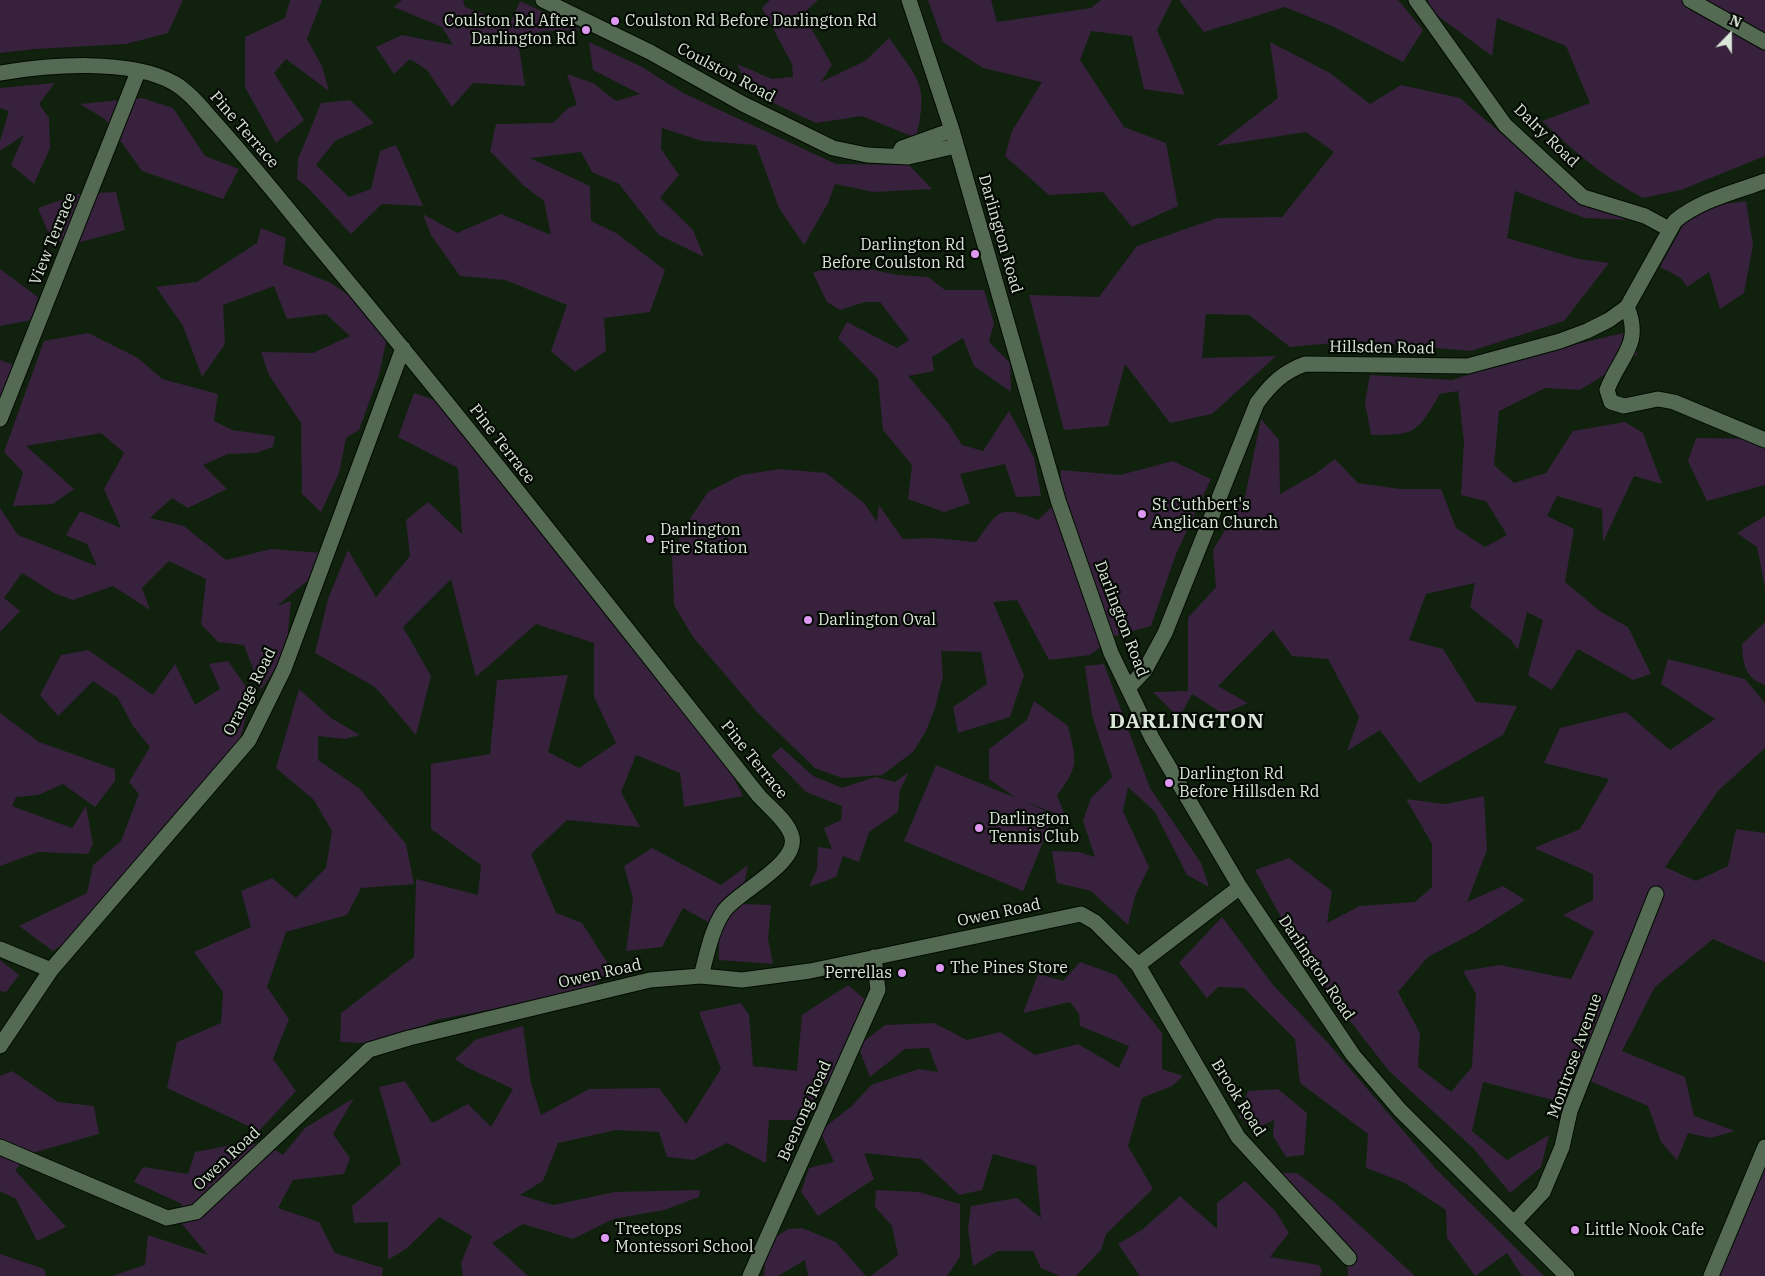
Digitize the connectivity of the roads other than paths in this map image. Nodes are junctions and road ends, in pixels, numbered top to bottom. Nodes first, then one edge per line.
1 (543, 0) edge
2 (909, 0) edge
3 (1416, 0) edge
4 (1690, 0) edge
5 (1765, 42) edge
6 (138, 72) junction
7 (0, 73) edge
8 (952, 130) junction
9 (956, 146) junction
10 (898, 156) junction
11 (1765, 181) edge
12 (1669, 229) junction
13 (1627, 307) junction
14 (403, 348) junction
15 (0, 420) edge
16 (1765, 440) edge
17 (1128, 688) junction
18 (1240, 887) junction
19 (1656, 894) dead end
20 (0, 949) edge
21 (874, 957) junction
22 (1138, 964) junction
23 (51, 970) junction
24 (701, 976) junction
25 (0, 1046) edge
26 (0, 1147) edge
27 (1765, 1147) edge
28 (1514, 1223) junction
29 (1349, 1258) dead end
30 (750, 1276) edge
31 (1567, 1276) edge
32 (1711, 1276) edge

1 - 10 street, Coulston Road
2 - 8 street, Darlington Road
3 - 12 street, Dalry Road
4 - 5 street
6 - 7 street, Pine Terrace
6 - 14 street, Pine Terrace
6 - 15 street, View Terrace
8 - 9 street, Darlington Road
8 - 10 street
9 - 10 street, Coulston Road
9 - 17 street, Darlington Road
11 - 12 street, Hillsden Road
12 - 13 street, Hillsden Road
13 - 16 street
13 - 17 street, Hillsden Road
14 - 23 street, Orange Road
14 - 24 street, Pine Terrace
17 - 18 street, Darlington Road
18 - 22 street
18 - 28 street, Darlington Road
19 - 28 street, Montrose Avenue
20 - 23 street
21 - 22 street, Owen Road
21 - 24 street, Owen Road
21 - 30 street, Beenong Road
22 - 29 street, Brook Road
23 - 25 street, Orange Road
24 - 26 street, Owen Road
27 - 32 street
28 - 31 street, Darlington Road

